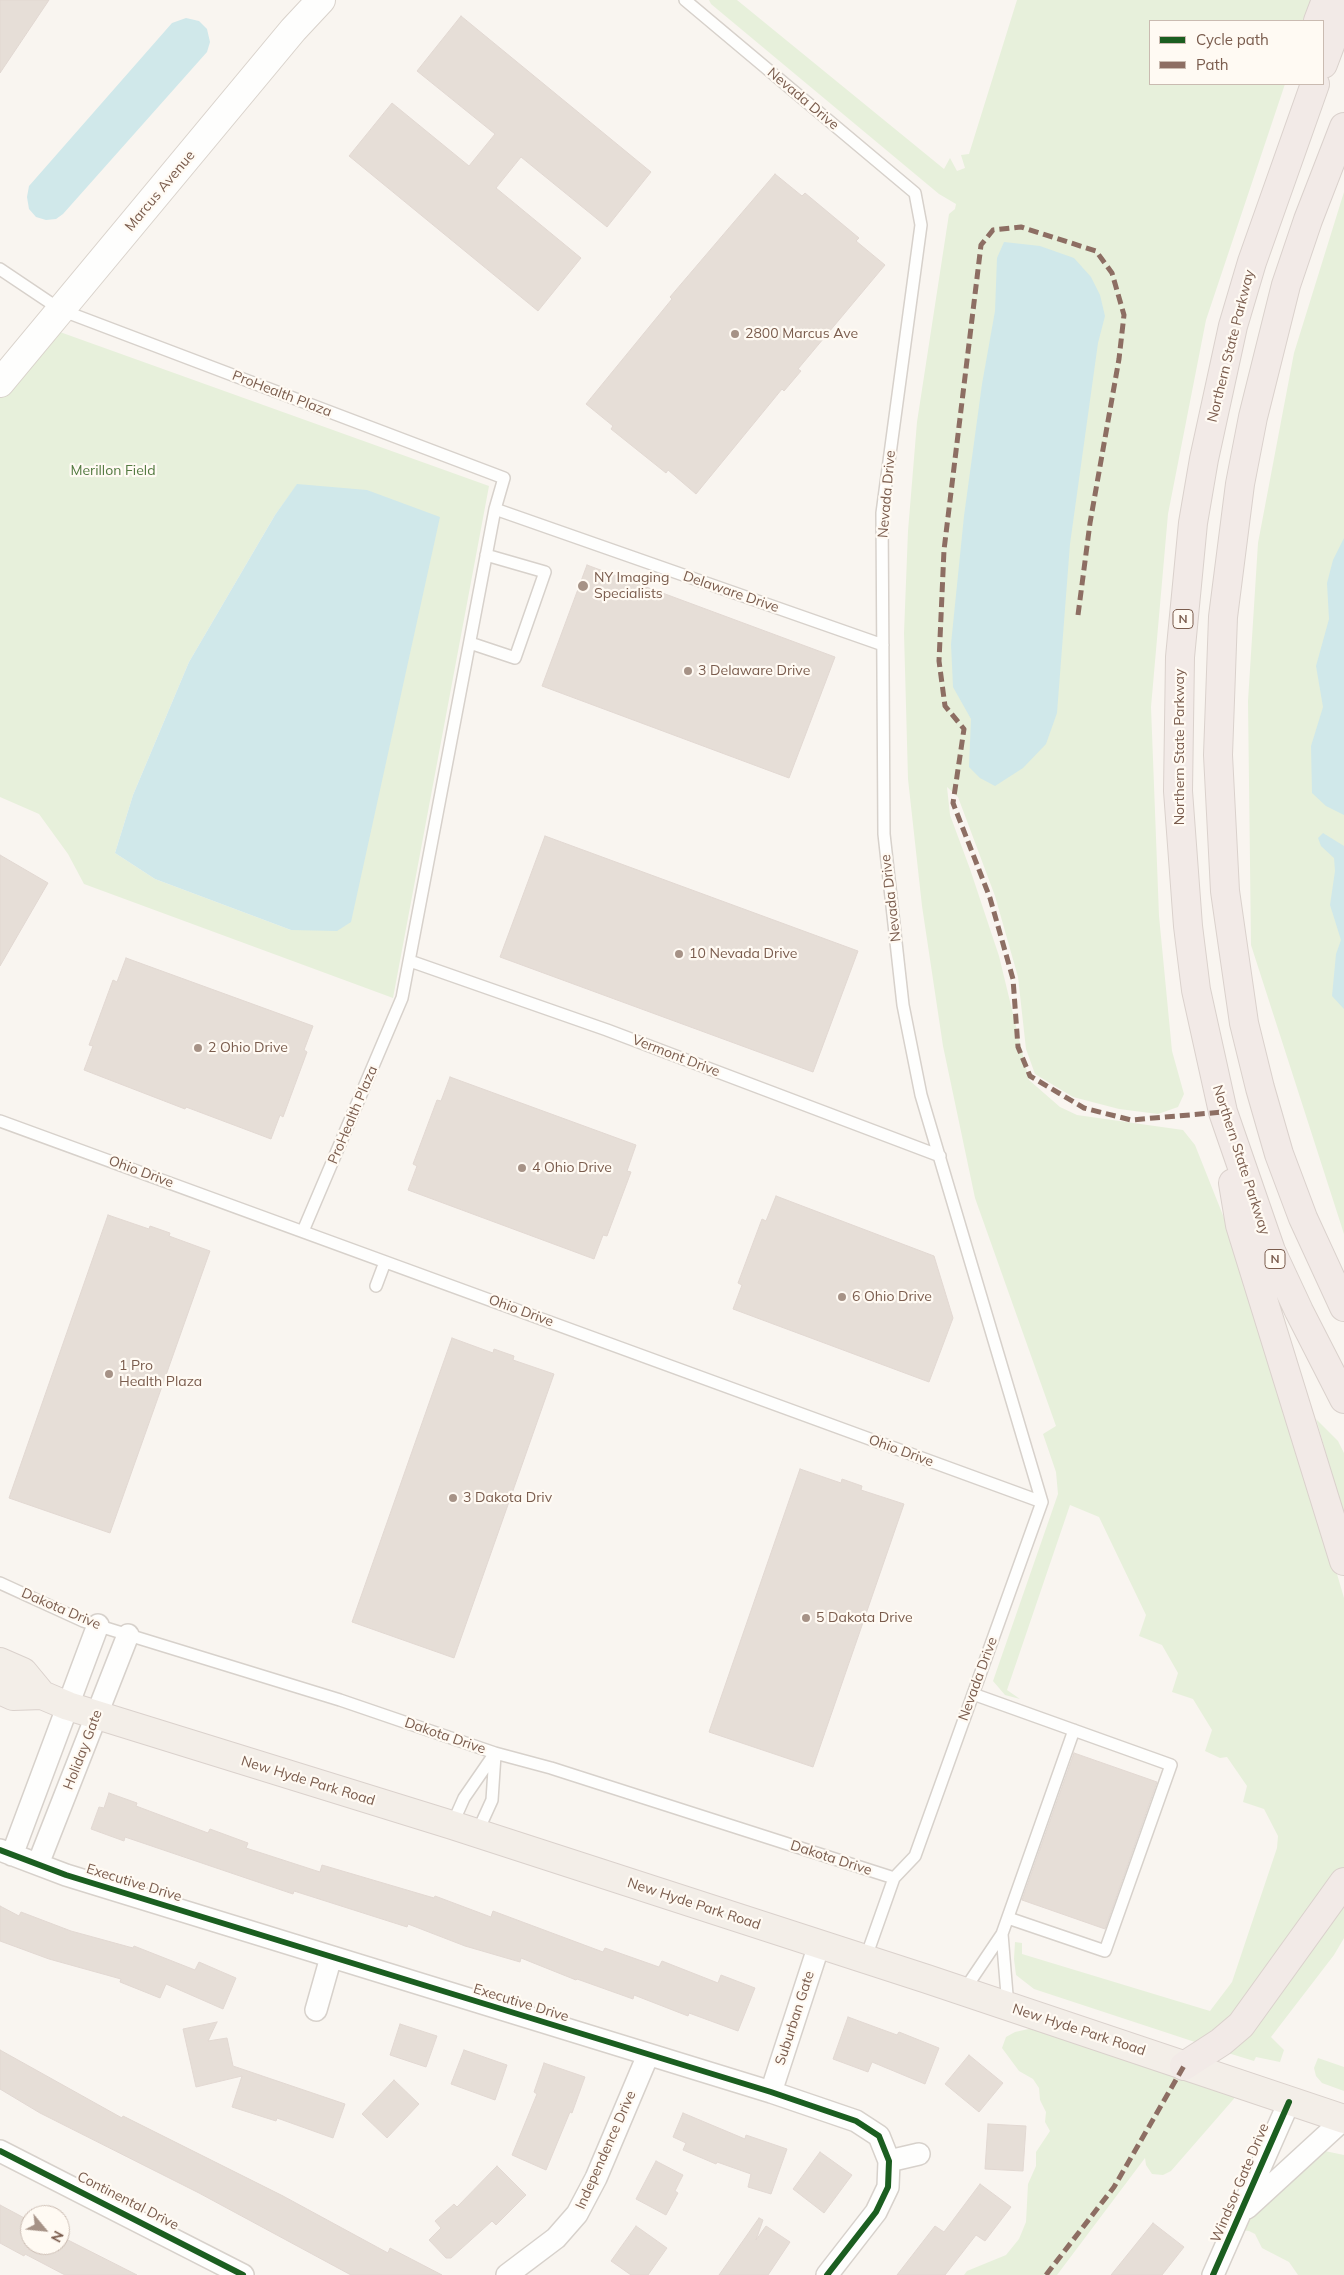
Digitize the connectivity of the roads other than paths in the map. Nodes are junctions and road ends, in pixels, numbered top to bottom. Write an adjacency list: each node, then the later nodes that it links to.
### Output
1 (321, 0): 12 (main road, Marcus Avenue)
2 (685, 0): 17 (lane, Nevada Drive)
3 (1326, 0): 5 (highway)
4 (1344, 8): 6 (highway)
5 (1318, 20)
6 (1324, 61)
7 (1305, 85): 10 (highway)
8 (1315, 85): 10 (highway, Northern State Parkway / N)
9 (1344, 127): 25 (highway)
10 (1295, 137): 19 (highway, Northern State Parkway / N)
11 (0, 268): 12 (lane, ProHealth Plaza)
12 (61, 310): 13 (main road, Marcus Avenue); 14 (lane, ProHealth Plaza)
13 (0, 383)
14 (495, 509): 15 (lane, ProHealth Plaza); 17 (lane, Delaware Drive)
15 (486, 555): 16 (lane, ProHealth Plaza); 16 (lane)
16 (470, 643): 18 (lane, ProHealth Plaza)
17 (883, 645): 21 (lane, Nevada Drive)
18 (410, 960): 21 (lane, Vermont Drive); 22 (lane, ProHealth Plaza)
19 (1223, 1112): 26 (highway, Northern State Parkway / N); 28 (highway)
20 (0, 1121): 22 (lane, Ohio Drive)
21 (940, 1156): 27 (lane, Nevada Drive)
22 (303, 1232): 23 (lane, Ohio Drive)
23 (385, 1262): 24 (lane); 27 (lane, Ohio Drive)
24 (376, 1286)
25 (1344, 1307)
26 (1344, 1399)
27 (1042, 1502): 34 (lane, Nevada Drive)
28 (1344, 1561)
29 (0, 1583): 30 (lane, Dakota Drive)
30 (98, 1625): 31 (lane, Dakota Drive); 36 (street)
31 (128, 1635): 37 (street, Holiday Gate); 39 (lane, Dakota Drive)
32 (0, 1662): 35 (main road, New Hyde Park Road)
33 (0, 1690): 35 (main road, New Hyde Park Road)
34 (973, 1694): 38 (lane); 44 (lane, Nevada Drive)
35 (42, 1695): 36 (main road, New Hyde Park Road)
36 (68, 1706): 37 (main road, New Hyde Park Road); 42 (street)
37 (96, 1715): 40 (main road, New Hyde Park Road); 43 (street, Holiday Gate)
38 (1074, 1730): 46 (lane); 46 (lane)
39 (495, 1753): 40 (lane); 41 (lane); 44 (lane, Dakota Drive)
40 (452, 1825): 41 (main road, New Hyde Park Road)
41 (477, 1834): 48 (main road, New Hyde Park Road)
42 (6, 1852): 43 (street, Executive Drive)
43 (38, 1864): 49 (street, Executive Drive)
44 (894, 1878): 50 (lane)
45 (1344, 1882): 55 (highway)
46 (1008, 1918): 47 (lane)
47 (1002, 1934): 51 (lane); 52 (lane)
48 (819, 1945): 50 (main road, New Hyde Park Road); 56 (street, Suburban Gate)
49 (331, 1957): 53 (street); 54 (street, Executive Drive)
50 (866, 1960): 51 (main road, New Hyde Park Road)
51 (963, 1992): 52 (main road, New Hyde Park Road)
52 (1008, 2007): 55 (main road, New Hyde Park Road)
53 (316, 2010)
54 (648, 2055): 56 (street, Executive Drive); 64 (street, Independence Drive)
55 (1184, 2066): 57 (main road, New Hyde Park Road)
56 (771, 2092): 61 (street, Executive Drive)
57 (1289, 2102): 58 (main road, New Hyde Park Road); 62 (street, Windsor Gate Drive)
58 (1344, 2119): 62 (street, Windsor Gate Drive)
59 (0, 2151): 63 (street, Continental Drive)
60 (919, 2154): 61 (street)
61 (889, 2161): 65 (street, Executive Drive)
62 (1241, 2213): 66 (street, Windsor Gate Drive)
63 (243, 2275)
64 (507, 2275)
65 (827, 2275)
66 (1213, 2275)

